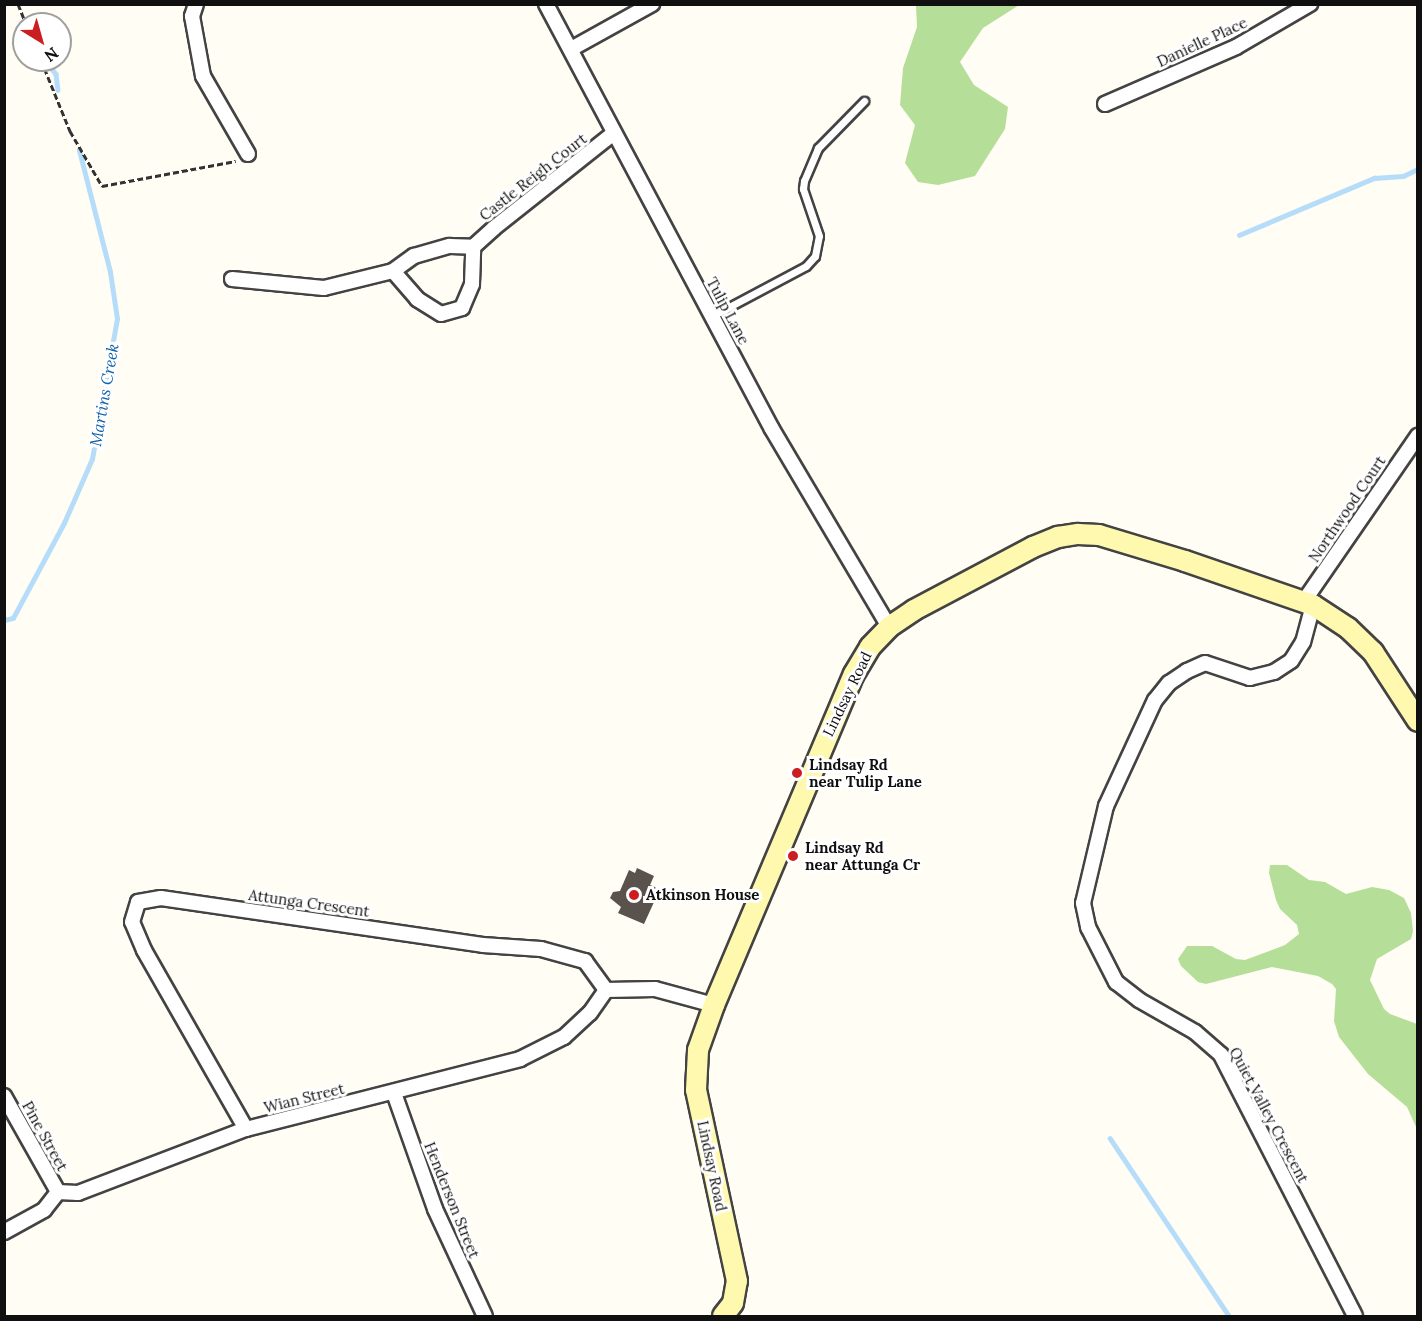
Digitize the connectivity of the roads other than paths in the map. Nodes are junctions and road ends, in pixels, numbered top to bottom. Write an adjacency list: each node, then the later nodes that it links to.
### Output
1 (196, 4): 9 (street)
2 (546, 4): 5 (street, Tulip Lane)
3 (652, 4): 5 (street)
4 (1310, 4): 7 (street, Danielle Place)
5 (571, 49): 8 (street, Tulip Lane)
6 (864, 101): 13 (lane)
7 (1105, 104)
8 (614, 133): 10 (street, Castle Reigh Court); 13 (street, Tulip Lane)
9 (248, 154)
10 (473, 247): 11 (street); 11 (street)
11 (393, 271): 12 (street)
12 (232, 279)
13 (712, 317): 16 (street, Tulip Lane)
14 (1418, 436): 15 (street, Northwood Court)
15 (1308, 603): 16 (street, Lindsay Road); 17 (street, Lindsay Road); 27 (street, Quiet Valley Crescent)
16 (889, 627): 19 (street, Lindsay Road)
17 (1418, 721)
18 (606, 990): 19 (street); 20 (street, Wian Street); 22 (street, Attunga Crescent)
19 (714, 1005): 25 (street, Lindsay Road)
20 (393, 1093): 22 (street, Wian Street); 26 (street, Henderson Street)
21 (4, 1096): 23 (street, Pine Street)
22 (246, 1129): 23 (street, Wian Street)
23 (58, 1192): 24 (street)
24 (4, 1232)
25 (729, 1315)
26 (485, 1317)
27 (1355, 1317)

